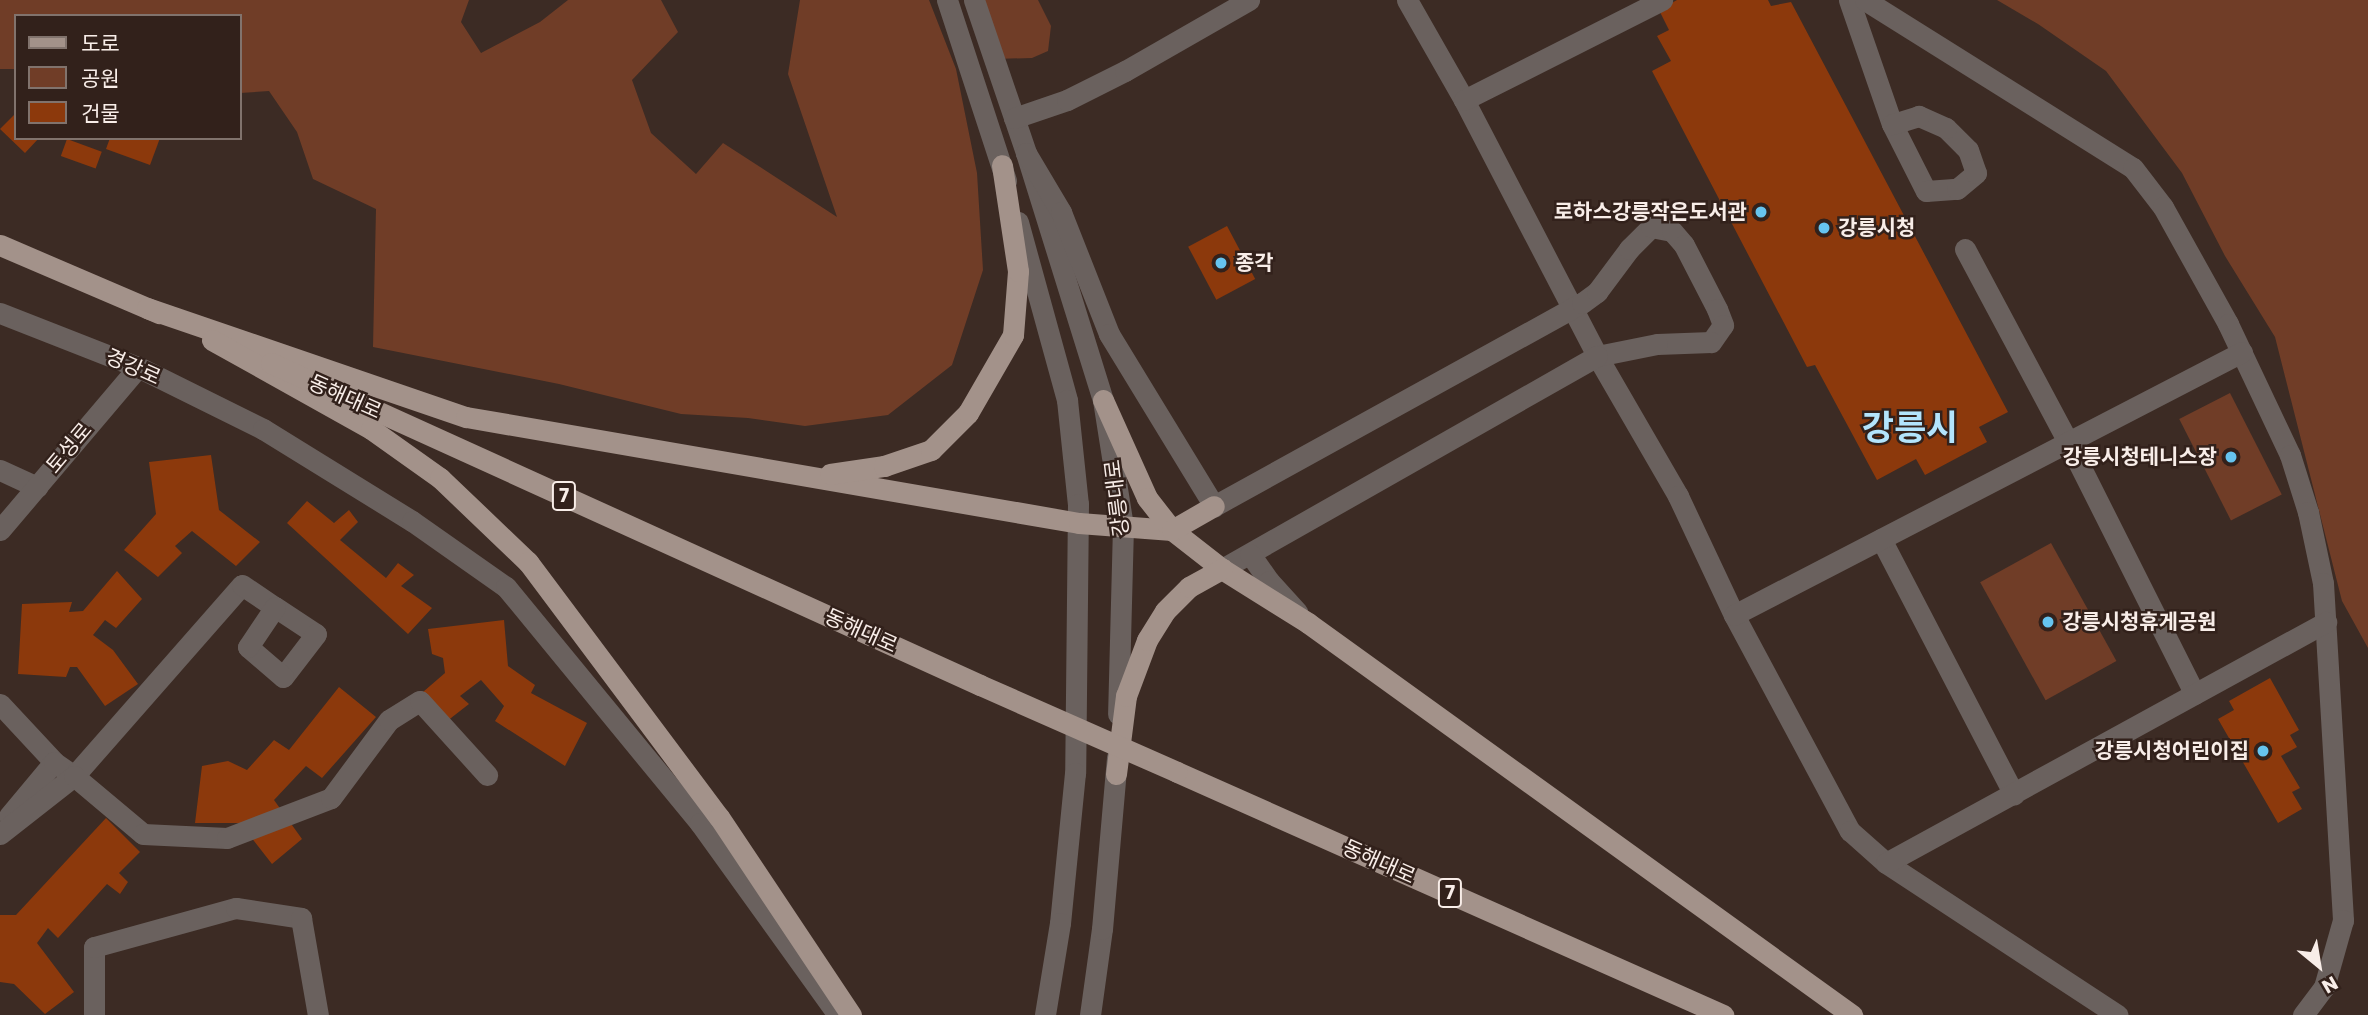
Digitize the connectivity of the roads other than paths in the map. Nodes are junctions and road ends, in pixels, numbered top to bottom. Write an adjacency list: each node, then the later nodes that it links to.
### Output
1 (947, 0): 12 (street, 강릉대로)
2 (974, 0): 9 (street, 강릉대로)
3 (1250, 0): 9 (street)
4 (1407, 0): 8 (street)
5 (1849, 0): 10 (street)
6 (1865, 0): 19 (street)
7 (1659, 1): 8 (street)
8 (1464, 100): 15 (street)
9 (1014, 118): 11 (street, 강릉대로)
10 (1892, 124)
11 (1026, 153): 22 (street, 강릉대로); 27 (street)
12 (1002, 165): 25 (main road); 28 (street, 강릉대로)
13 (0, 245): 16 (main road, 동해대로 / 7)
14 (1965, 249): 23 (street)
15 (1573, 306): 20 (street); 20 (street); 27 (street)
16 (147, 308): 18 (main road, 동해대로 / 7); 25 (main road)
17 (0, 313): 21 (street, 경강로)
18 (180, 322): 52 (main road); 55 (main road, 동해대로 / 7, bridge)
19 (2242, 352): 23 (street); 37 (street)
20 (1597, 356): 33 (street); 36 (street)
21 (138, 367): 26 (street, 토성로); 51 (street, 경강로)
22 (1103, 400): 29 (street, 강릉대로); 31 (main road)
23 (2068, 442): 32 (street); 39 (street)
24 (0, 470): 26 (street)
25 (810, 478): 28 (main road)
26 (37, 487): 30 (street, 토성로)
27 (1214, 506): 31 (main road)
28 (1079, 523): 29 (main road); 53 (street, 강릉대로)
29 (1123, 526): 31 (main road); 42 (street, 강릉대로)
30 (0, 530)
31 (1172, 530): 34 (main road)
32 (1881, 539): 36 (street); 45 (street)
33 (1250, 554): 34 (street); 38 (street)
34 (1222, 569): 38 (main road); 42 (main road)
35 (275, 607): 44 (street)
36 (1734, 615): 48 (street)
37 (2326, 622): 39 (street); 58 (street)
38 (1308, 623): 56 (main road)
39 (2195, 694): 45 (street)
40 (0, 704): 41 (street)
41 (54, 762): 44 (street); 46 (street)
42 (1116, 774): 54 (street, 강릉대로)
43 (487, 775): 44 (street)
44 (74, 776): 47 (street)
45 (2014, 793): 48 (street)
46 (0, 827)
47 (0, 834)
48 (1885, 863): 57 (street)
49 (94, 1015): 50 (street)
50 (318, 1015)
51 (838, 1015)
52 (851, 1015)
53 (1045, 1015)
54 (1090, 1015)
55 (1723, 1015)
56 (1852, 1015)
57 (2118, 1015)
58 (2303, 1015)

